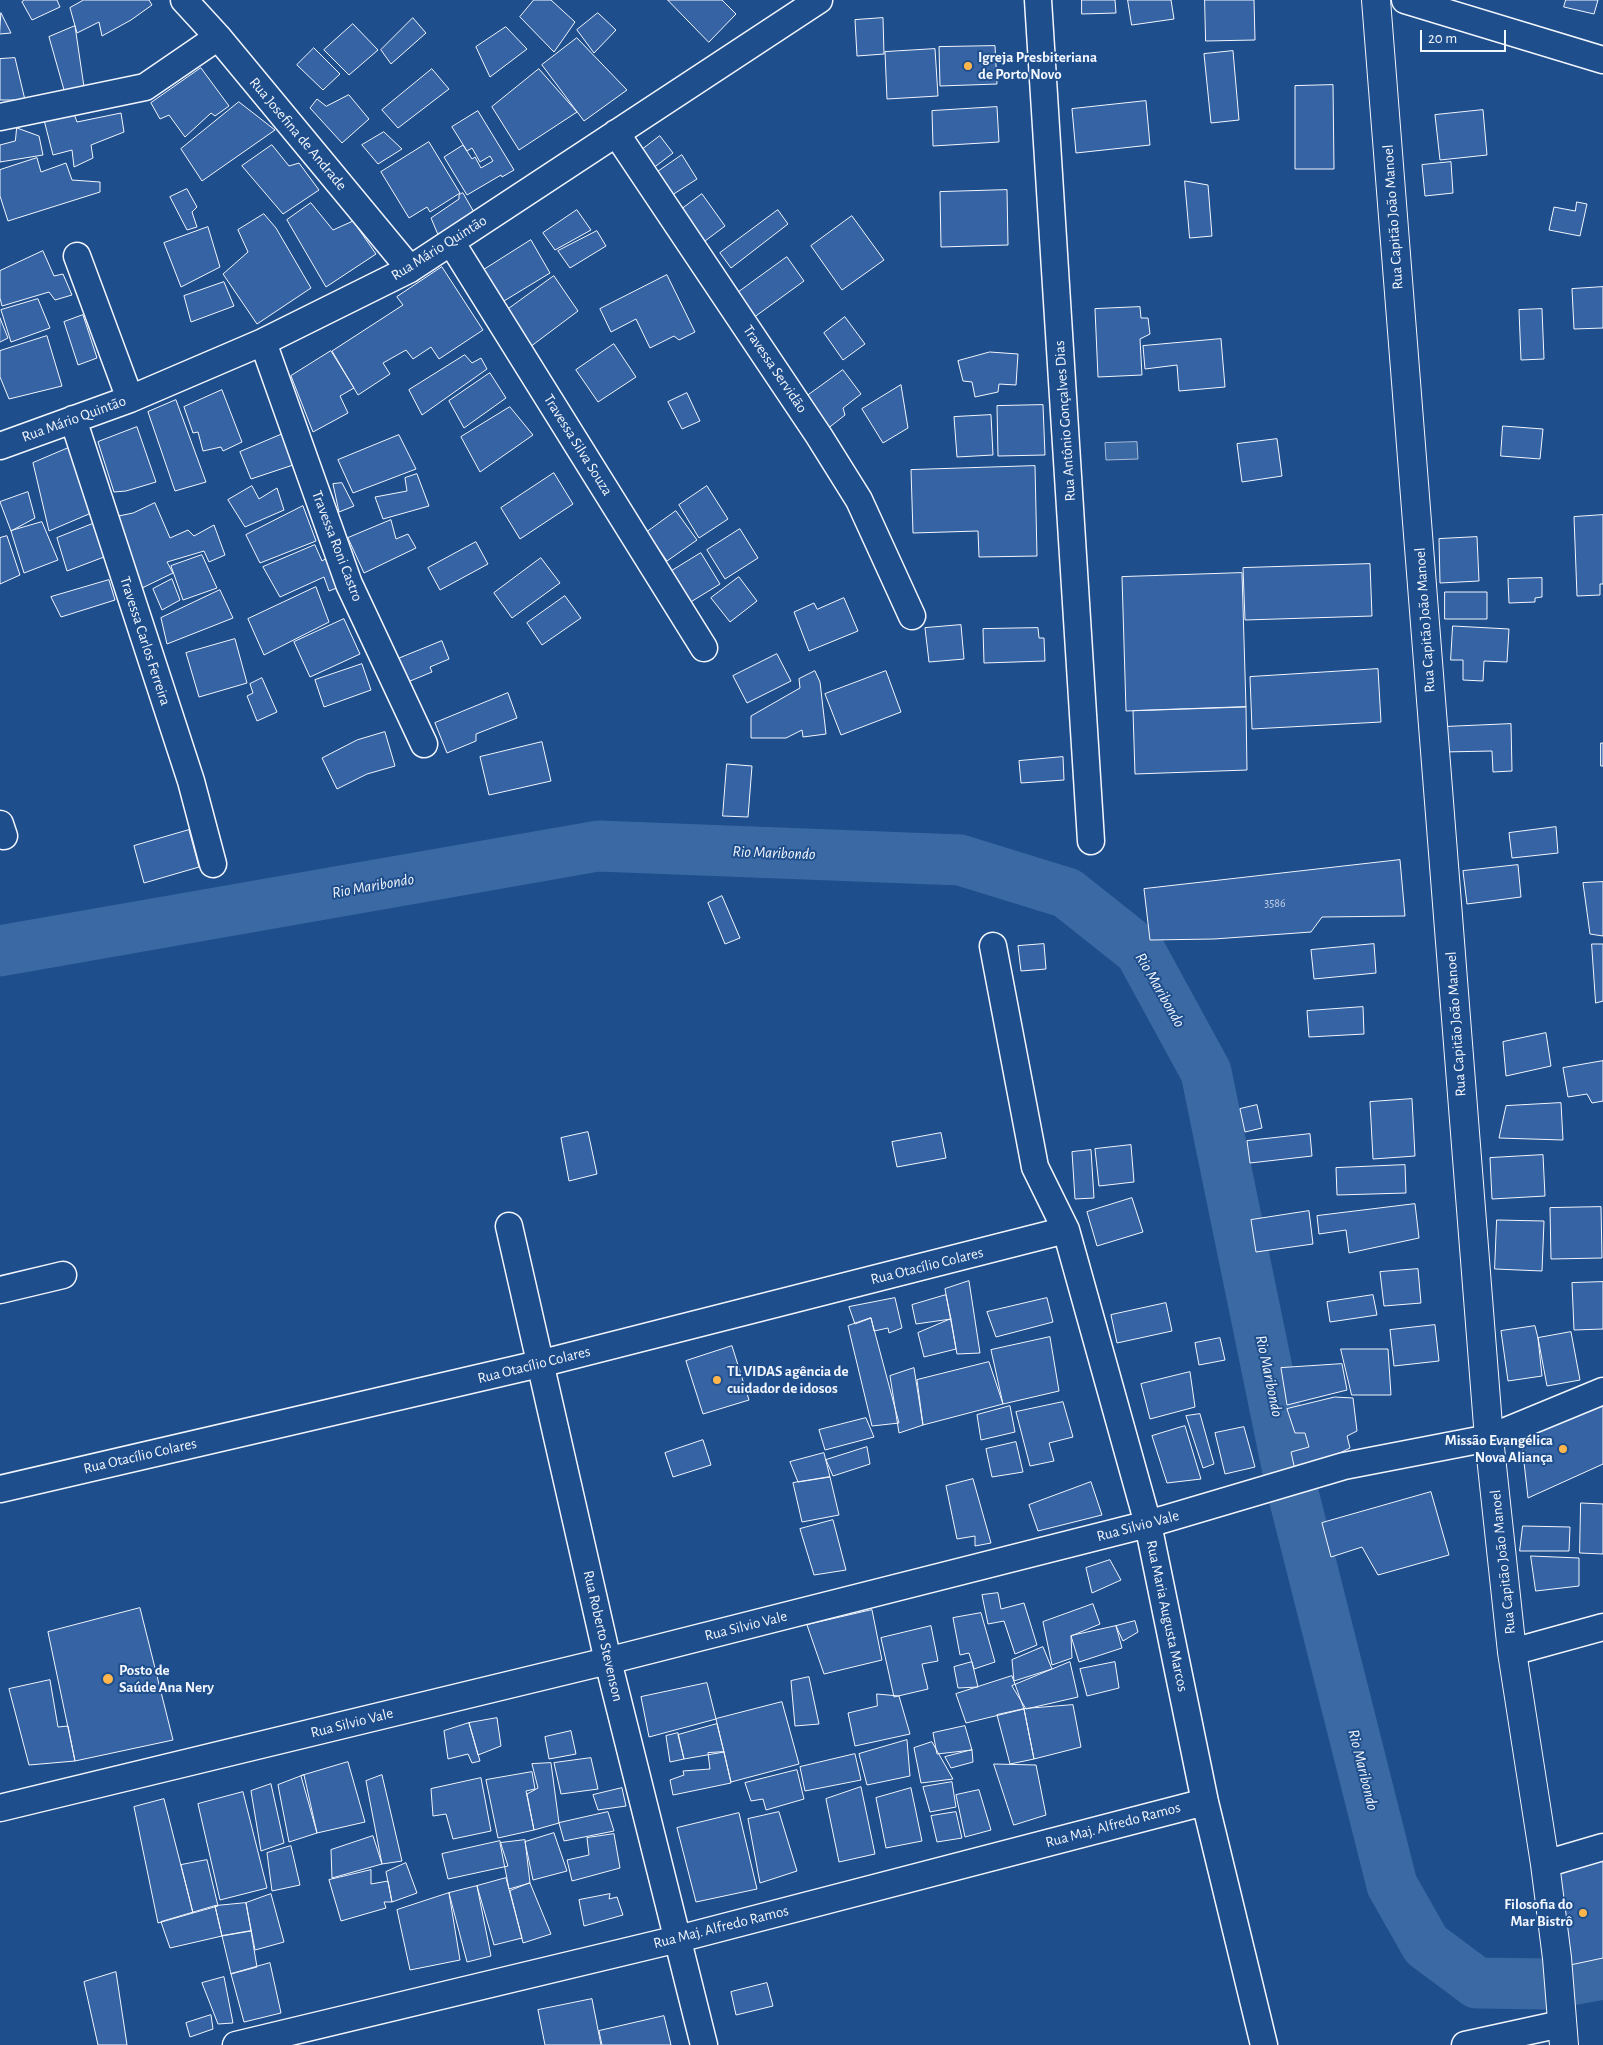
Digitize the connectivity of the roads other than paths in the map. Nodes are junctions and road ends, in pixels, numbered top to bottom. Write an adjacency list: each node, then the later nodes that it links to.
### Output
1 (184, 0): 6 (street, Rua Josefina de Andrade)
2 (818, 0): 9 (street, Rua Mário Quintão)
3 (1038, 0): 20 (street, Rua Antônio Gonçalves Dias)
4 (1376, 0): 29 (main road, Rua Capitão João Manoel)
5 (1405, 0): 7 (street)
6 (218, 37): 8 (street); 12 (street, Rua Josefina de Andrade)
7 (1603, 60)
8 (0, 116)
9 (616, 133): 10 (street, Rua Mário Quintão); 17 (street, Travessa Servidão)
10 (451, 242): 12 (street, Rua Mário Quintão); 18 (street, Travessa Silva Souza)
11 (77, 256): 14 (street)
12 (410, 269): 13 (street, Rua Mário Quintão)
13 (263, 342): 14 (street, Rua Mário Quintão); 19 (street, Travessa Roni Castro)
14 (130, 400): 15 (street, Rua Mário Quintão)
15 (73, 419): 16 (street, Rua Mário Quintão); 21 (street, Travessa Carlos Ferreira)
16 (0, 446)
17 (912, 616)
18 (704, 648)
19 (424, 744)
20 (1091, 842)
21 (213, 864)
22 (993, 946): 24 (street, Rua Maria Augusta Marcos)
23 (508, 1226): 27 (street, Rua Roberto Stevenson)
24 (1066, 1230): 27 (street, Rua Otacílio Colares); 31 (street, Rua Maria Augusta Marcos)
25 (64, 1275): 26 (street)
26 (0, 1290)
27 (539, 1364): 30 (street, Rua Otacílio Colares); 34 (street, Rua Roberto Stevenson)
28 (1603, 1391): 29 (street, Rua Silvio Vale)
29 (1489, 1438): 31 (street, Rua Silvio Vale); 33 (main road, Rua Capitão João Manoel)
30 (0, 1488)
31 (1148, 1524): 34 (street, Rua Silvio Vale); 35 (street, Rua Maria Augusta Marcos)
32 (1603, 1626): 33 (street)
33 (1512, 1652): 38 (main road, Rua Capitão João Manoel)
34 (608, 1661): 36 (street, Rua Silvio Vale); 39 (street, Rua Roberto Stevenson)
35 (1205, 1802): 39 (street, Rua Maj. Alfredo Ramos); 43 (street, Rua Maria Augusta Marcos)
36 (0, 1808)
37 (1603, 1847): 38 (street)
38 (1545, 1864): 40 (main road, Rua Capitão João Manoel)
39 (678, 1939): 41 (street, Rua Maj. Alfredo Ramos); 42 (street, Rua Roberto Stevenson)
40 (1563, 2034): 44 (street)
41 (236, 2045)
42 (704, 2045)
43 (1264, 2045)
44 (1465, 2045)

